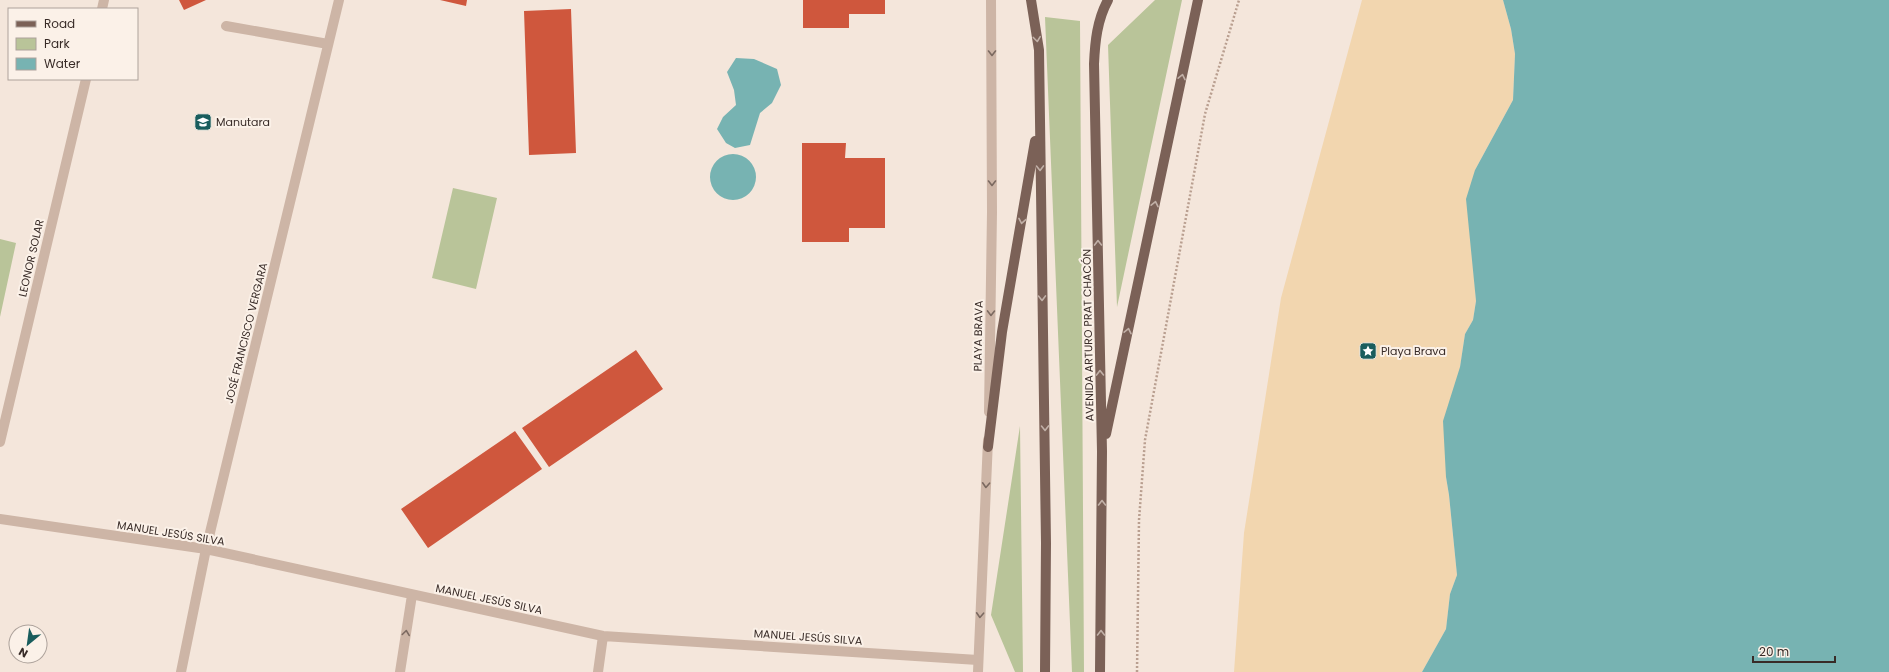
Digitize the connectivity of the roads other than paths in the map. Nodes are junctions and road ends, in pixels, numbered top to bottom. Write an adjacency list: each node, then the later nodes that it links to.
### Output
1 (339, 0): 7 (street, JOSÉ FRANCISCO VERGARA)
2 (991, 0): 11 (street, PLAYA BRAVA, one-way to 11)
3 (1031, 0): 9 (main road, one-way to 9)
4 (1108, 0): 12 (main road, AVENIDA ARTURO PRAT CHACÓN, one-way to 4)
5 (1198, 0): 12 (main road, one-way to 5)
6 (226, 26): 7 (street)
7 (328, 44): 14 (street, JOSÉ FRANCISCO VERGARA)
8 (86, 80): 10 (street, LEONOR SOLAR)
9 (1040, 113): 11 (main road, one-way to 11); 22 (main road, one-way to 22)
10 (0, 442)
11 (988, 446): 17 (street, PLAYA BRAVA, one-way to 17)
12 (1102, 451): 23 (main road, AVENIDA ARTURO PRAT CHACÓN, one-way to 12)
13 (0, 519): 14 (street, MANUEL JESÚS SILVA)
14 (206, 549): 15 (street, MANUEL JESÚS SILVA); 18 (street, JOSÉ FRANCISCO VERGARA)
15 (412, 595): 16 (street, MANUEL JESÚS SILVA); 19 (street, one-way to 15)
16 (603, 636): 17 (street, MANUEL JESÚS SILVA); 20 (street)
17 (978, 660): 21 (street, PLAYA BRAVA)
18 (181, 672)
19 (400, 672)
20 (598, 672)
21 (978, 672)
22 (1045, 672)
23 (1100, 672)

